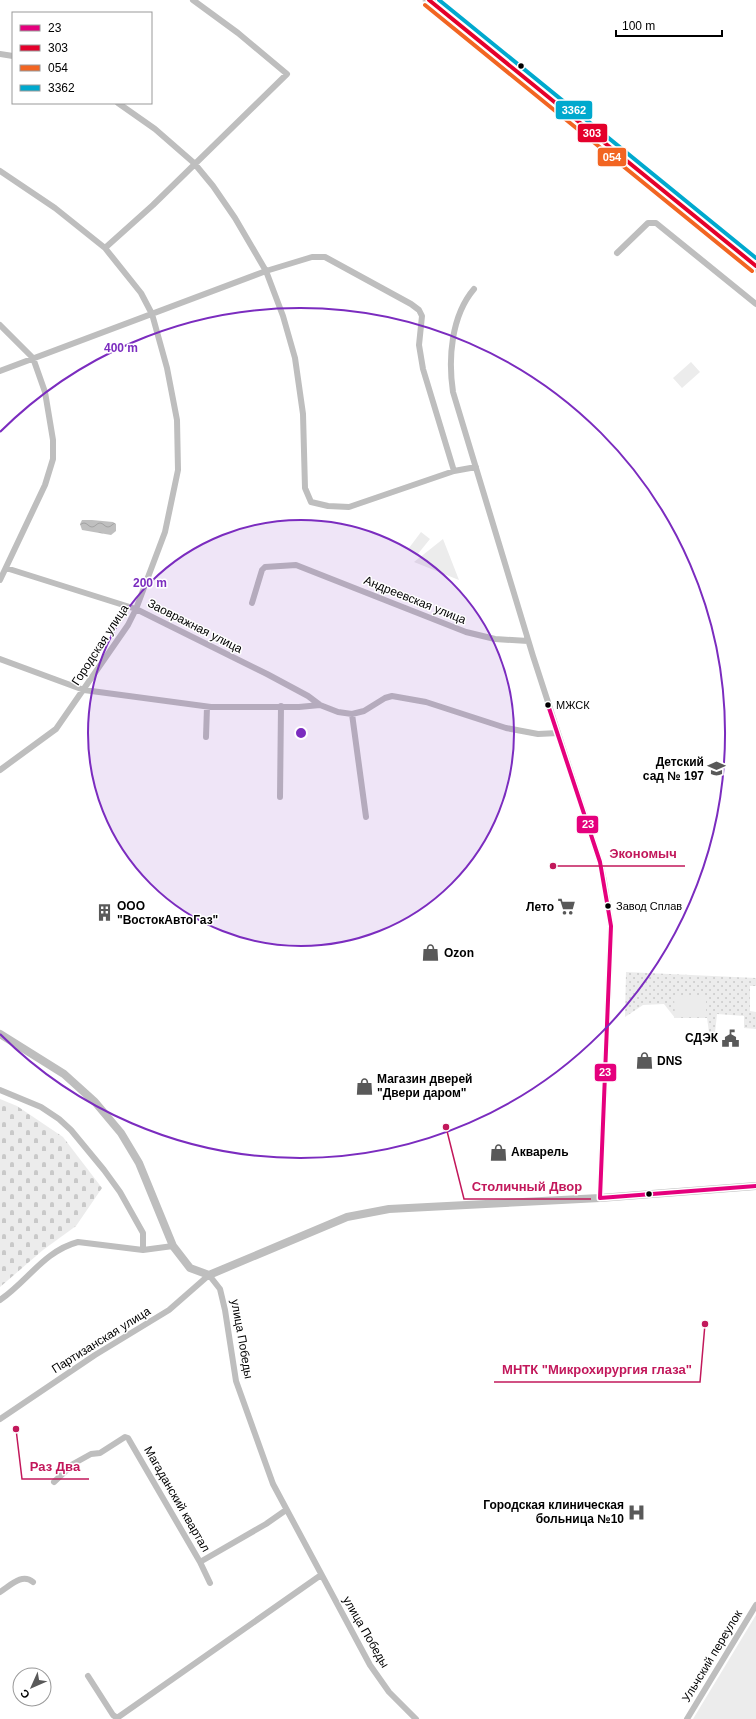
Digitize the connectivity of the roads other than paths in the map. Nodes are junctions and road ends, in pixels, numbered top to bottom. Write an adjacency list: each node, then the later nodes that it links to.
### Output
1 (193, 0): 6 (street)
2 (429, 0): 10 (highway)
3 (0, 54): 4 (street)
4 (12, 56)
5 (119, 104): 6 (street)
6 (194, 163): 8 (street); 11 (street)
7 (0, 171): 8 (street, Городская улица)
8 (105, 248): 14 (street, Городская улица)
9 (617, 253): 13 (street)
10 (756, 266)
11 (266, 271): 14 (street); 19 (street); 19 (street)
12 (474, 289): 18 (street)
13 (756, 304)
14 (152, 314): 16 (street); 23 (street, Городская улица)
15 (0, 325): 16 (street)
16 (33, 358): 17 (street); 20 (street)
17 (0, 371)
18 (476, 468): 19 (street); 24 (street)
19 (454, 471)
20 (6, 568): 21 (street); 23 (street, Заовражная улица)
21 (0, 580)
22 (252, 603): 24 (street, Андреевская улица)
23 (136, 609): 26 (street, Городская улица); 27 (street, Заовражная улица)
24 (528, 641): 31 (street)
25 (0, 659): 26 (street)
26 (84, 690): 28 (street); 33 (street, Городская улица)
27 (320, 705): 29 (street); 30 (street)
28 (204, 706): 29 (street); 32 (street)
29 (281, 706): 34 (street)
30 (352, 714): 31 (street); 35 (street)
31 (558, 733): 39 (street)
32 (206, 737)
33 (0, 770)
34 (280, 797)
35 (366, 817)
36 (0, 1034): 40 (street)
37 (0, 1090): 41 (street)
38 (756, 1186): 39 (street)
39 (600, 1198): 42 (street)
40 (173, 1246): 41 (street); 42 (street)
41 (143, 1250): 43 (street)
42 (209, 1275): 44 (street, Партизанская улица); 46 (street, улица Победы)
43 (0, 1300)
44 (0, 1419)
45 (54, 1482): 47 (street, Магаданский квартал)
46 (286, 1510): 47 (street, Магаданский квартал); 48 (street, улица Победы)
47 (200, 1562): 50 (street)
48 (321, 1575): 53 (street); 54 (street, улица Победы)
49 (33, 1582): 51 (street)
50 (210, 1583)
51 (0, 1592)
52 (756, 1605): 55 (street, Ульчский переулок)
53 (88, 1676)
54 (416, 1719)
55 (687, 1719)

